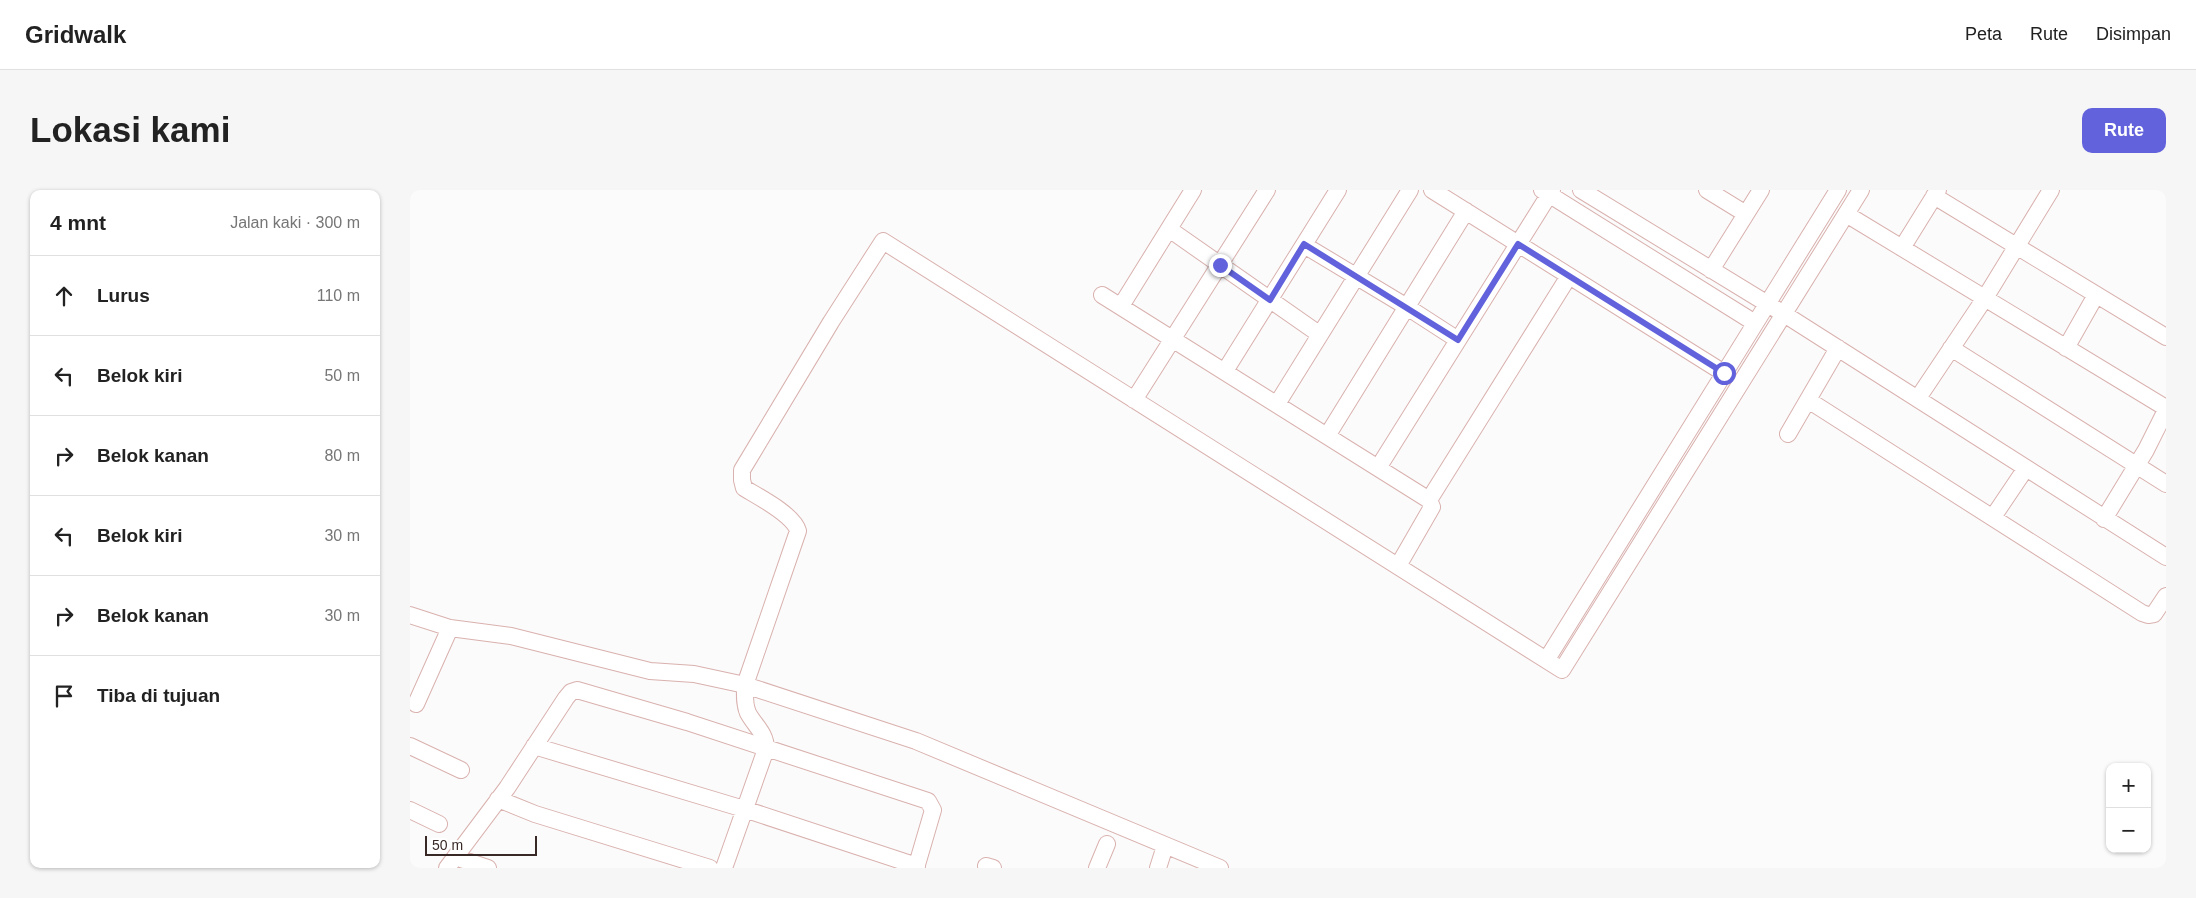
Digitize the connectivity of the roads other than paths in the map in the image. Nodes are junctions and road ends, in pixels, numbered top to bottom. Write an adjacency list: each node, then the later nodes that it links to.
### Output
1 (1193, 190): 17 (street)
2 (1267, 190): 22 (street)
3 (1338, 190): 18 (street)
4 (1410, 190): 24 (street)
5 (1432, 190): 14 (street)
6 (1581, 190): 23 (street)
7 (1707, 190): 15 (street)
8 (1761, 190): 15 (street)
9 (1838, 190): 30 (street)
10 (1861, 190): 16 (street)
11 (2050, 190): 20 (street)
12 (1548, 192): 19 (street); 34 (street)
13 (1936, 193): 20 (street); 21 (street)
14 (1466, 211): 19 (street); 32 (street)
15 (1746, 214): 23 (street)
16 (1846, 214): 21 (street); 33 (street)
17 (1169, 229): 22 (street); 31 (street)
18 (1304, 244): 24 (street); 29 (street)
19 (1518, 244): 25 (street); 38 (street)
20 (2016, 246): 27 (street); 28 (street)
21 (1902, 248): 28 (street)
22 (1220, 265): 29 (street); 37 (street)
23 (1711, 270): 30 (street)
24 (1356, 276): 32 (street); 35 (street)
25 (1569, 276): 43 (street); 55 (street)
26 (1102, 295): 31 (street)
27 (2096, 295): 36 (street); 41 (street)
28 (1985, 298): 40 (street); 41 (street)
29 (1270, 300): 35 (street); 42 (street)
30 (1767, 304): 33 (street); 34 (street)
31 (1121, 306): 37 (street)
32 (1407, 307): 38 (street); 50 (street)
33 (1784, 314): 39 (street); 63 (street)
34 (1755, 323): 43 (street)
35 (1319, 334): 47 (street)
36 (2166, 337)
37 (1173, 339): 42 (street); 45 (street)
38 (1458, 340): 52 (street)
39 (1838, 348): 44 (street); 46 (street)
40 (1951, 348): 44 (street); 51 (street)
41 (2066, 348): 48 (street)
42 (1225, 371): 47 (street)
43 (1724, 373): 63 (street)
44 (1918, 398): 53 (street)
45 (1134, 400): 59 (street); 64 (street)
46 (1808, 400): 49 (street); 56 (street)
47 (1277, 404): 50 (street)
48 (2166, 409): 51 (street)
49 (1788, 434)
50 (1327, 436): 52 (street)
51 (2136, 465): 54 (street); 57 (street)
52 (1378, 468): 55 (street)
53 (2026, 468): 56 (street); 57 (street)
54 (2166, 484)
55 (1429, 500): 59 (street)
56 (1992, 517): 60 (street)
57 (2104, 519): 58 (street)
58 (2166, 557)
59 (1398, 566): 63 (street)
60 (2166, 596)
61 (410, 615): 62 (street)
62 (450, 628): 64 (street); 65 (street)
63 (1547, 659)
64 (745, 685): 68 (street); 75 (street)
65 (416, 704)
66 (410, 746): 69 (street)
67 (534, 746): 68 (street); 70 (street); 71 (street)
68 (766, 749): 71 (street); 77 (street)
69 (460, 770)
70 (498, 799): 76 (street); 79 (street)
71 (744, 809): 77 (street); 80 (street)
72 (410, 810): 73 (street)
73 (439, 824)
74 (1107, 844): 81 (street)
75 (1165, 846): 82 (street); 83 (street)
76 (451, 862): 78 (street)
77 (916, 867)
78 (488, 868)
79 (710, 868)
80 (724, 868)
81 (1097, 868)
82 (1158, 868)
83 (1220, 868)

